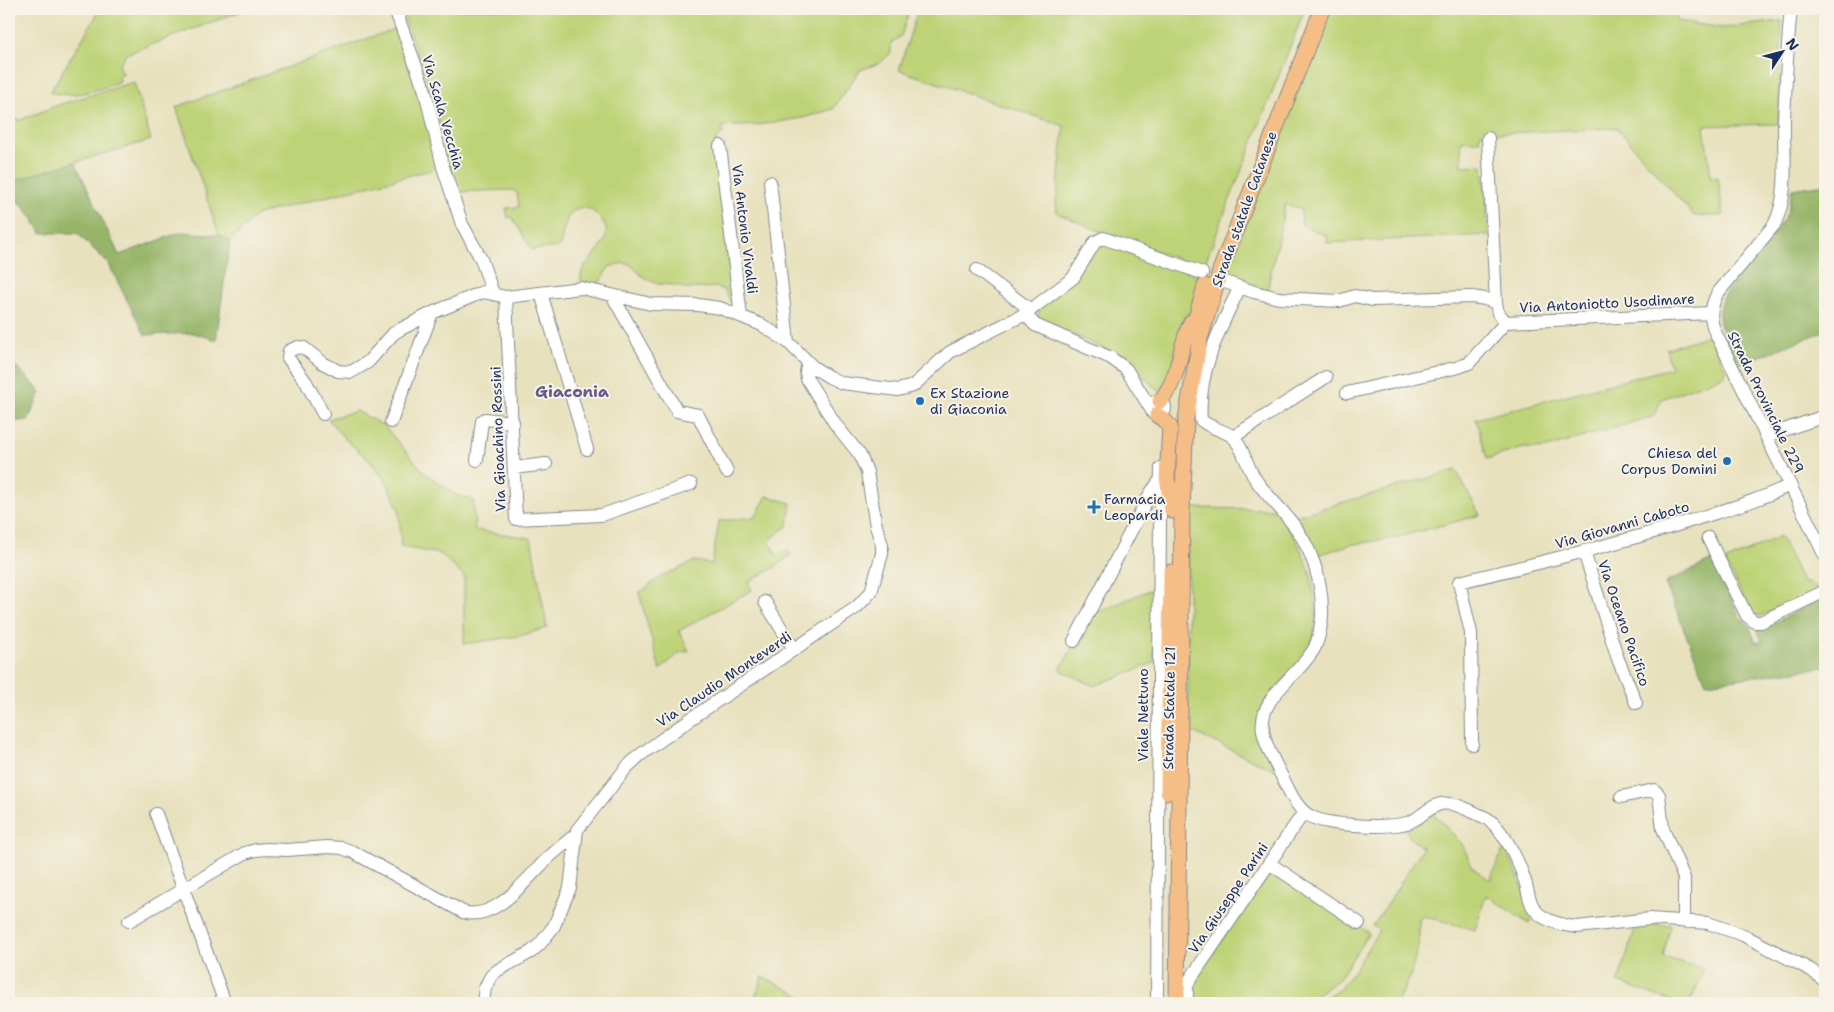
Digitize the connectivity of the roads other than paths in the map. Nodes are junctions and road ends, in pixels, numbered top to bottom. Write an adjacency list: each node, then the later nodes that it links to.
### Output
1 (396, 9): 12 (street, Via Scala Vecchia)
2 (1311, 9): 17 (main road, Strada statale Catanese)
3 (1322, 9): 27 (main road, Strada statale Catanese)
4 (1791, 9): 20 (street)
5 (1488, 138): 16 (street)
6 (720, 146): 21 (street, Via Antonio Vivaldi)
7 (770, 182): 23 (street)
8 (977, 270): 18 (street)
9 (1202, 273): 18 (street)
10 (1222, 281): 11 (street)
11 (1240, 287): 16 (street); 33 (street)
12 (493, 293): 15 (street); 19 (street)
13 (541, 293): 14 (street); 15 (street); 34 (street)
14 (612, 296): 21 (street); 38 (street)
15 (506, 297): 31 (street, Via Gioachino Rossini)
16 (1496, 303): 22 (street)
17 (1197, 310): 27 (main road); 27 (main road, Strada statale Catanese)
18 (1028, 312): 24 (street); 27 (street)
19 (432, 314): 28 (street); 30 (street)
20 (1710, 314): 22 (street, Via Antoniotto Usodimare); 32 (street, Strada Provinciale 229)
21 (741, 316): 23 (street)
22 (1506, 322): 26 (street, Via Antoniotto Usodimare)
23 (788, 342): 24 (street)
24 (808, 364): 48 (street, Via Claudio Monteverdi)
25 (1326, 377): 33 (street)
26 (1346, 393)
27 (1164, 413): 39 (street, Viale Nettuno); 64 (main road, Strada Statale 121); 65 (main road, Strada Statale 121)
28 (323, 414)
29 (1825, 416): 32 (street)
30 (391, 422)
31 (513, 422): 35 (street); 37 (street, Via Gioachino Rossini)
32 (1766, 436): 41 (street, Strada Provinciale 229)
33 (1233, 437): 52 (street)
34 (587, 449)
35 (477, 460)
36 (546, 464): 37 (street)
37 (514, 468): 40 (street, Via Gioachino Rossini)
38 (727, 472)
39 (1161, 479): 47 (street); 63 (street, Viale Nettuno)
40 (691, 484)
41 (1790, 485): 43 (street, Via Giovanni Caboto); 44 (street, Strada Provinciale 229)
42 (1708, 538): 45 (street)
43 (1584, 552): 49 (street, Via Oceano Pacifico); 50 (street, Via Giovanni Caboto)
44 (1825, 556)
45 (1825, 591)
46 (766, 602): 48 (street)
47 (1074, 641)
48 (794, 649): 54 (street, Via Claudio Monteverdi)
49 (1636, 703)
50 (1472, 744)
51 (1621, 797): 58 (street)
52 (1304, 812): 55 (street, Via Giuseppe Parini); 58 (street)
53 (156, 814): 56 (street)
54 (576, 834): 56 (street); 62 (street, Via Claudio Monteverdi)
55 (1269, 862): 59 (street); 66 (street, Via Giuseppe Parini)
56 (184, 888): 57 (street); 61 (street)
57 (129, 921)
58 (1684, 922): 60 (street)
59 (1359, 923)
60 (1825, 981)
61 (224, 1003)
62 (483, 1003)
63 (1157, 1003)
64 (1167, 1003)
65 (1177, 1003)
66 (1187, 1003)

